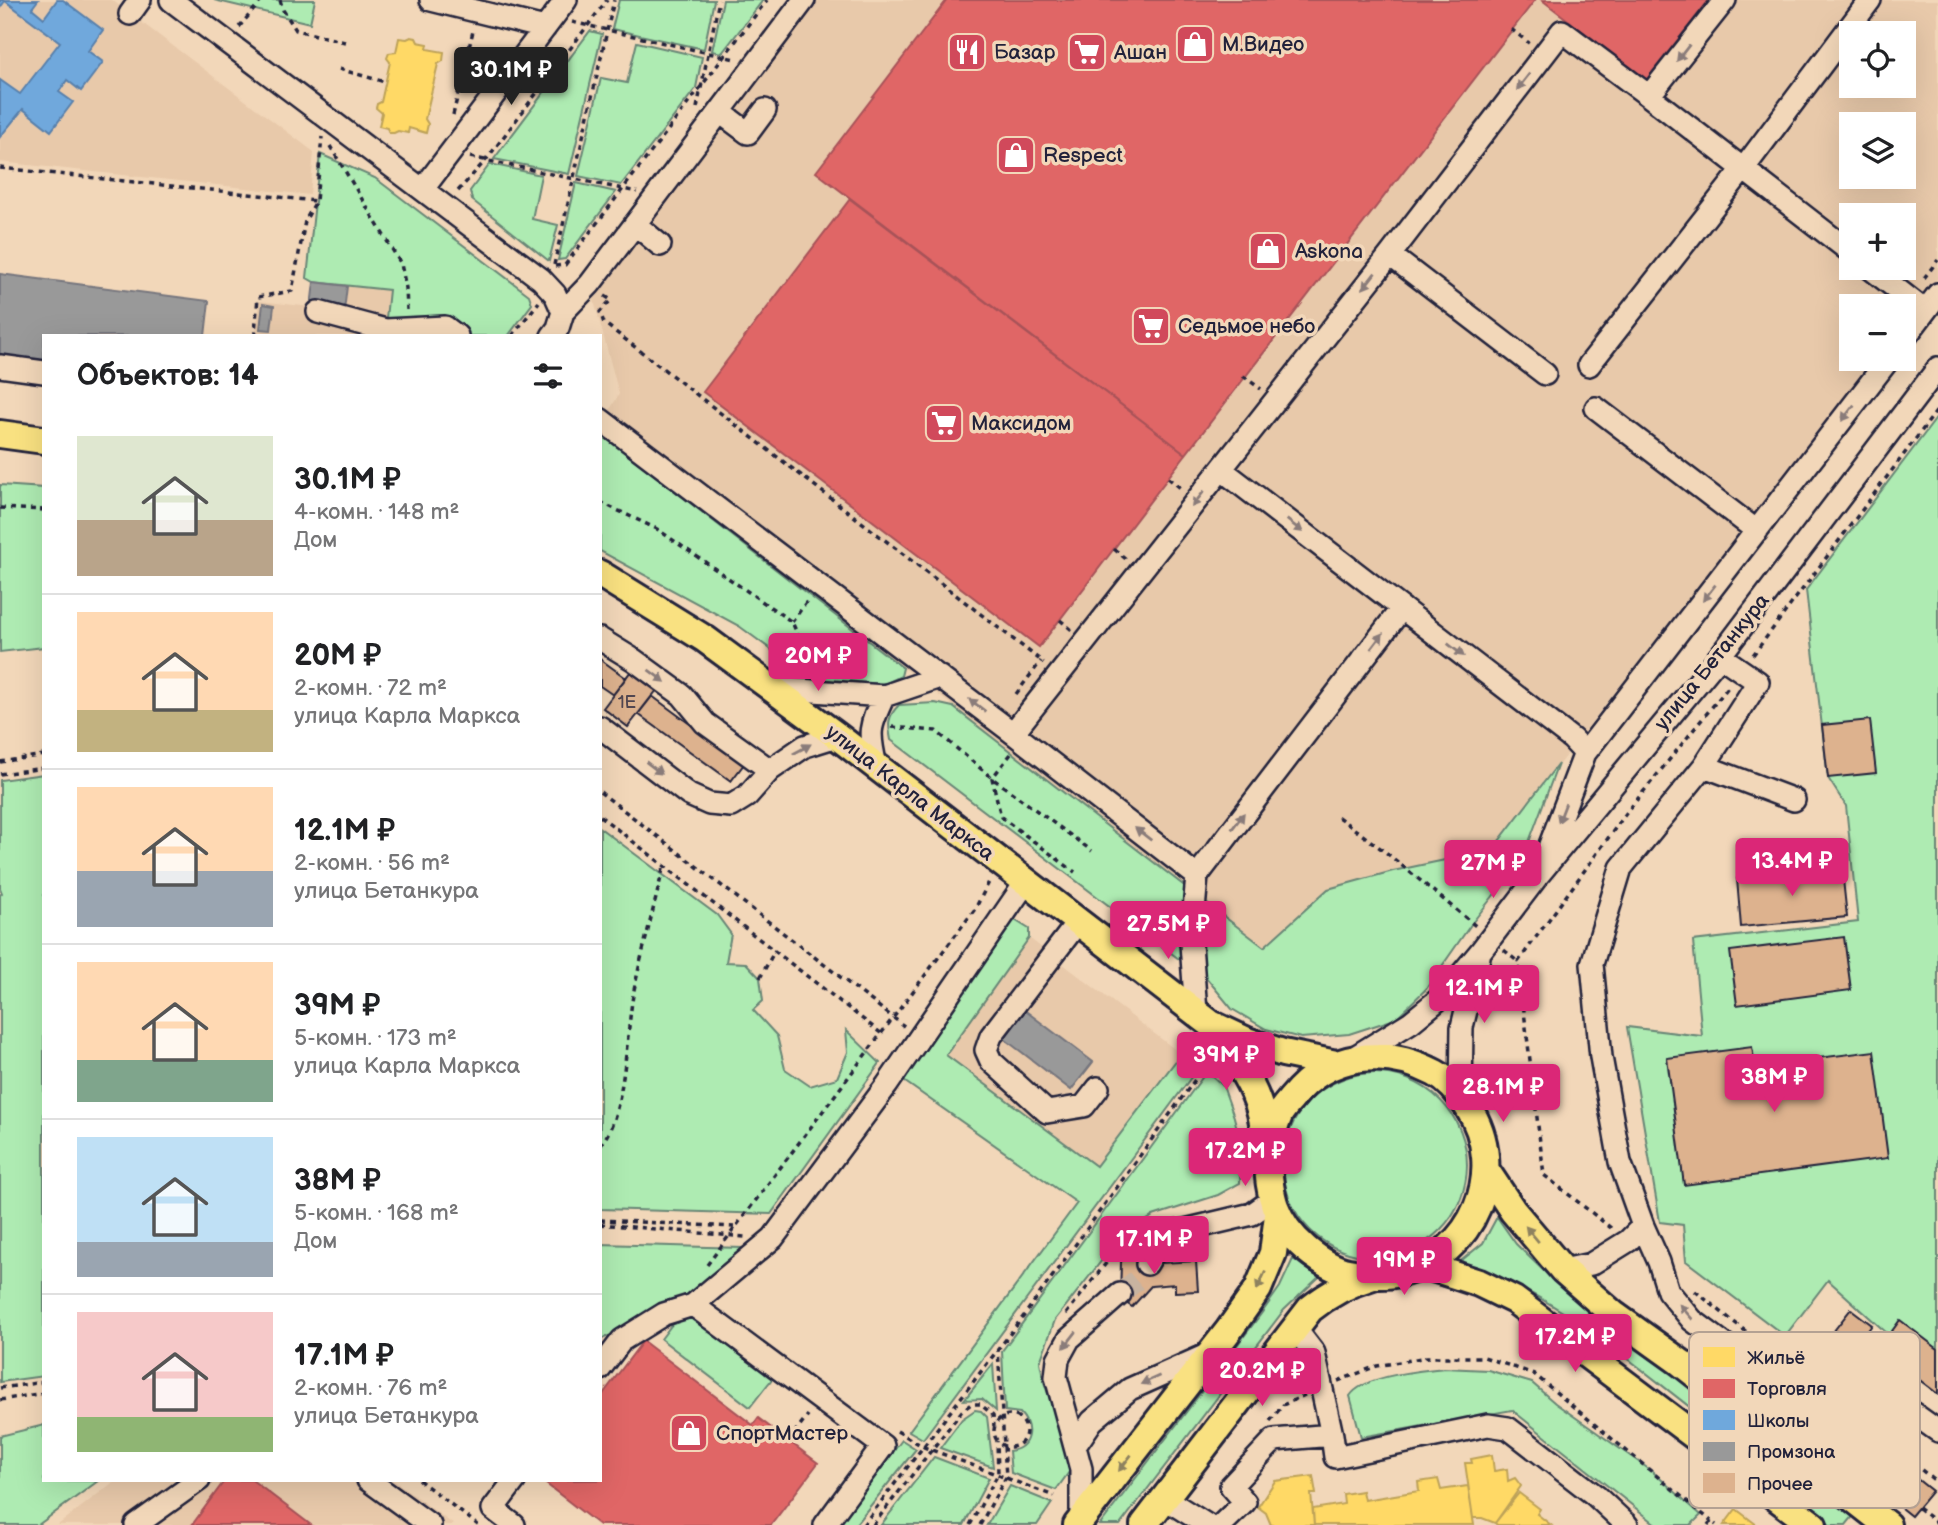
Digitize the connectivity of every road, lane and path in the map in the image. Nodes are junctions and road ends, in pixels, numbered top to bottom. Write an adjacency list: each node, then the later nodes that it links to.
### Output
1 (171, 0): 35 (street)
2 (262, 0): 16 (path)
3 (280, 0): 18 (path)
4 (431, 0): 13 (street)
5 (566, 0): 14 (street)
6 (607, 0): 15 (path)
7 (614, 0): 17 (path)
8 (719, 0): 19 (path)
9 (767, 0): 20 (path)
10 (804, 0): 21 (street)
11 (1725, 0): 25 (street, one-way to 25)
12 (1870, 0): 33 (street)
13 (477, 12): 14 (street); 29 (path)
14 (549, 23): 15 (path); 30 (street)
15 (587, 26): 17 (path); 31 (path)
16 (237, 29)
17 (607, 31): 19 (path); 34 (path)
18 (345, 42)
19 (708, 53): 20 (path); 24 (path)
20 (724, 57): 21 (path); 24 (path)
21 (756, 64): 27 (street)
22 (339, 69): 23 (path)
23 (385, 82)
24 (701, 87): 28 (path); 36 (path)
25 (1649, 96): 33 (street); 43 (street, one-way to 43)
26 (765, 110): 27 (street)
27 (720, 111): 38 (street)
28 (696, 114)
29 (451, 126)
30 (451, 152): 31 (path); 35 (street)
31 (486, 160): 34 (path); 37 (path)
32 (0, 168): 39 (path)
33 (1744, 168): 41 (street); 56 (street)
34 (573, 178): 36 (path); 44 (path)
35 (423, 189): 50 (street)
36 (623, 189): 38 (path); 46 (path)
37 (456, 194)
38 (656, 196): 40 (street)
39 (316, 201): 52 (path); 53 (path)
40 (635, 224): 42 (street); 46 (street)
41 (1839, 243)
42 (660, 245)
43 (1390, 255): 61 (street); 67 (street, one-way to 67)
44 (553, 267)
45 (1886, 280): 48 (street)
46 (590, 284): 50 (street); 79 (path)
47 (1938, 294): 48 (street)
48 (1925, 311): 51 (street)
49 (318, 312): 52 (street)
50 (563, 312): 55 (street)
51 (1916, 323)
52 (408, 329): 54 (street)
53 (256, 334)
54 (454, 334)
55 (554, 334)
56 (1589, 365)
57 (0, 366): 60 (street)
58 (1938, 368): 77 (street, улица Бетанкура)
59 (1880, 371): 71 (street, one-way to 71)
60 (42, 372)
61 (1545, 373)
62 (1596, 408): 71 (street)
63 (1938, 409): 78 (path)
64 (602, 421): 80 (street)
65 (0, 434): 66 (main road)
66 (42, 440)
67 (1222, 470): 73 (street, one-way to 73); 79 (street, one-way to 79)
68 (602, 503): 75 (path)
69 (0, 508): 70 (path)
70 (42, 510)
71 (1757, 531): 88 (street, one-way to 88)
72 (602, 575): 81 (main road, улица Карла Маркса)
73 (1402, 608): 88 (street, one-way to 88); 105 (street, one-way to 73)
74 (799, 611): 75 (path)
75 (792, 622): 82 (path)
76 (602, 640): 94 (street, one-way to 94)
77 (1720, 656): 78 (street); 104 (street, улица Бетанкура)
78 (1741, 671): 92 (street); 111 (path)
79 (1058, 675): 87 (street)
80 (940, 677): 83 (street); 87 (street, one-way to 80)
81 (771, 688): 82 (street); 86 (main road, улица Карла Маркса)
82 (841, 693): 83 (street)
83 (884, 696): 84 (street)
84 (874, 716): 91 (street); 96 (path)
85 (602, 729): 94 (street, one-way to 94)
86 (837, 736): 91 (main road, улица Карла Маркса); 94 (street, one-way to 86)
87 (1014, 740): 96 (path); 105 (street, one-way to 87)
88 (1585, 753): 104 (street, one-way to 104)
89 (42, 755): 90 (path)
90 (0, 762)
91 (876, 766): 107 (main road, улица Карла Маркса)
92 (1704, 766): 98 (street); 127 (street)
93 (42, 768): 95 (path)
94 (770, 770)
95 (0, 774)
96 (992, 778): 101 (path); 103 (path)
97 (602, 794): 113 (path)
98 (1794, 800)
99 (1338, 817): 109 (path)
100 (602, 818): 102 (path)
101 (1092, 851)
102 (664, 865): 110 (path); 121 (path)
103 (1075, 872)
104 (1540, 873): 109 (street, улица Бетанкура)
105 (1197, 876): 114 (street)
106 (989, 882): 113 (path)
107 (1026, 882): 108 (main road, улица Карла Маркса); 116 (street)
108 (1078, 922): 114 (main road, улица Карла Маркса); 119 (street)
109 (1485, 945): 111 (path); 118 (street, улица Бетанкура); 120 (street, улица Бетанкура)
110 (775, 950): 112 (path); 115 (path)
111 (1518, 962): 131 (path)
112 (760, 978)
113 (894, 1018): 115 (path); 116 (path)
114 (1203, 1018): 118 (main road); 122 (main road)
115 (882, 1034): 128 (path)
116 (919, 1038): 130 (street)
117 (1213, 1055): 143 (path)
118 (1343, 1061): 120 (main road); 122 (main road)
119 (1098, 1088)
120 (1461, 1096): 123 (main road)
121 (602, 1143)
122 (1268, 1150): 124 (main road)
123 (1487, 1172): 133 (main road); 135 (main road, one-way to 123)
124 (1275, 1208): 132 (street); 136 (main road); 144 (main road, one-way to 144)
125 (602, 1222): 128 (path)
126 (602, 1222): 129 (path)
127 (1643, 1226): 131 (street); 141 (street, one-way to 127)
128 (736, 1227): 129 (path)
129 (729, 1236): 130 (path); 134 (path)
130 (773, 1238): 139 (street)
131 (1628, 1241): 135 (street)
132 (1147, 1264)
133 (1424, 1265): 136 (main road); 152 (main road)
134 (704, 1270)
135 (1563, 1270): 146 (main road)
136 (1373, 1276): 140 (main road)
137 (1692, 1288): 142 (path)
138 (1120, 1294): 164 (street, one-way to 164)
139 (694, 1305): 145 (street); 150 (street)
140 (1294, 1327): 160 (street); 176 (main road)
141 (1708, 1332)
142 (1747, 1332)
143 (998, 1349): 153 (path); 165 (path)
144 (1213, 1352): 164 (street, one-way to 164); 180 (main road, one-way to 180)
145 (602, 1366)
146 (1689, 1369)
147 (42, 1382): 148 (path)
148 (0, 1388)
149 (42, 1393): 151 (path)
150 (820, 1399): 161 (path); 186 (street)
151 (0, 1400)
152 (1663, 1412): 154 (main road); 159 (main road)
153 (1002, 1416): 156 (path); 163 (path); 163 (path)
154 (1689, 1416)
155 (1920, 1418): 158 (street)
156 (994, 1426): 162 (path); 166 (path)
157 (895, 1430): 165 (path)
158 (1938, 1431)
159 (1689, 1432)
160 (1332, 1435): 193 (street); 194 (street)
161 (788, 1441)
162 (997, 1441): 163 (path); 168 (path)
163 (1004, 1446): 169 (path)
164 (1075, 1446): 180 (street)
165 (924, 1447): 166 (path); 187 (path)
166 (932, 1450): 168 (path); 188 (path)
167 (1920, 1469): 174 (path)
168 (998, 1474): 169 (path); 189 (path)
169 (1006, 1477): 175 (path); 190 (path)
170 (196, 1482): 182 (street)
171 (371, 1482): 183 (street)
172 (422, 1482): 184 (path)
173 (514, 1482): 185 (street)
174 (1938, 1483)
175 (1054, 1496)
176 (1164, 1498): 191 (main road); 192 (street)
177 (1790, 1508): 197 (main road)
178 (1866, 1508): 198 (main road)
179 (1918, 1508): 181 (path)
180 (1079, 1522)
181 (1938, 1524)
182 (136, 1525)
183 (430, 1525)
184 (478, 1525)
185 (514, 1525)
186 (825, 1525)
187 (863, 1525)
188 (873, 1525)
189 (970, 1525)
190 (980, 1525)
191 (1144, 1525)
192 (1207, 1525)
193 (1221, 1525)
194 (1628, 1525)
195 (1708, 1525): 196 (path)
196 (1716, 1525)
197 (1813, 1525)
198 (1887, 1525)

